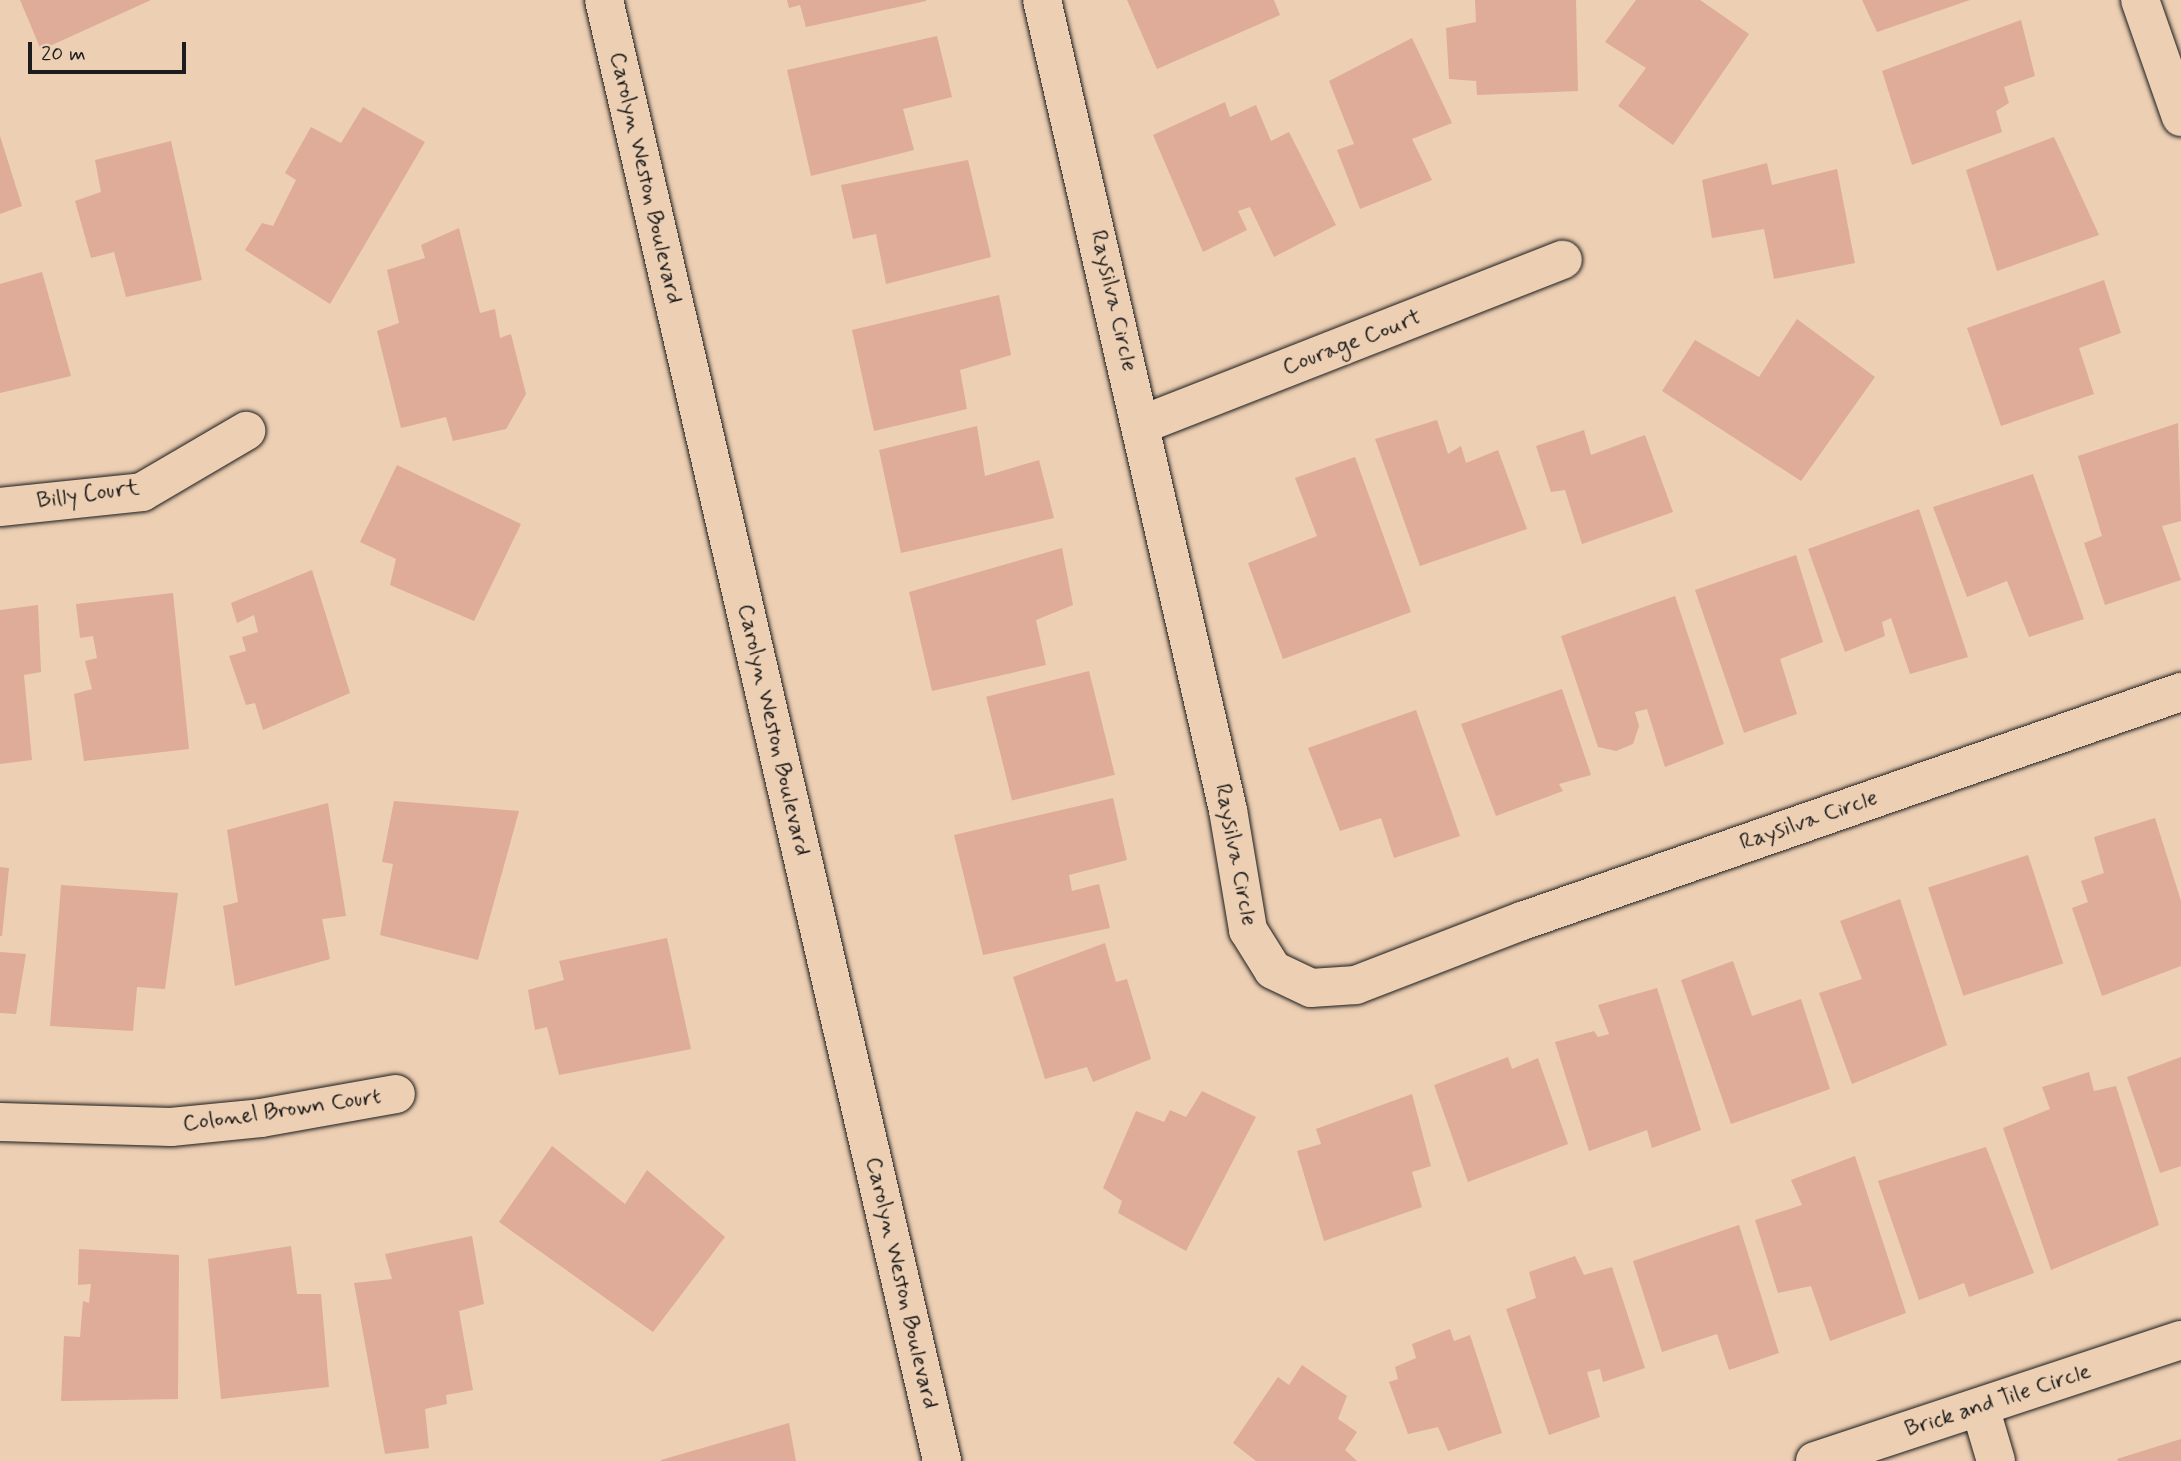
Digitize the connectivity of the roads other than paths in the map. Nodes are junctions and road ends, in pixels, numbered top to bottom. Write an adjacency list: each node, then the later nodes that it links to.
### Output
1 (604, 0): 14 (street, Carolyn Weston Boulevard)
2 (1042, 0): 6 (street, Raysilva Circle)
3 (2140, 0): 4 (street)
4 (2181, 117)
5 (1563, 260): 6 (street, Courage Court)
6 (1141, 425): 9 (street, Raysilva Circle)
7 (246, 431): 8 (street, Billy Court)
8 (0, 507)
9 (2181, 692)
10 (396, 1094): 11 (street, Colonel Brown Court)
11 (0, 1122)
12 (2181, 1340): 13 (street, Brick and Tile Circle)
13 (1980, 1407): 15 (street, Brick and Tile Circle); 16 (street)
14 (942, 1461)
15 (1815, 1461)
16 (1996, 1461)

